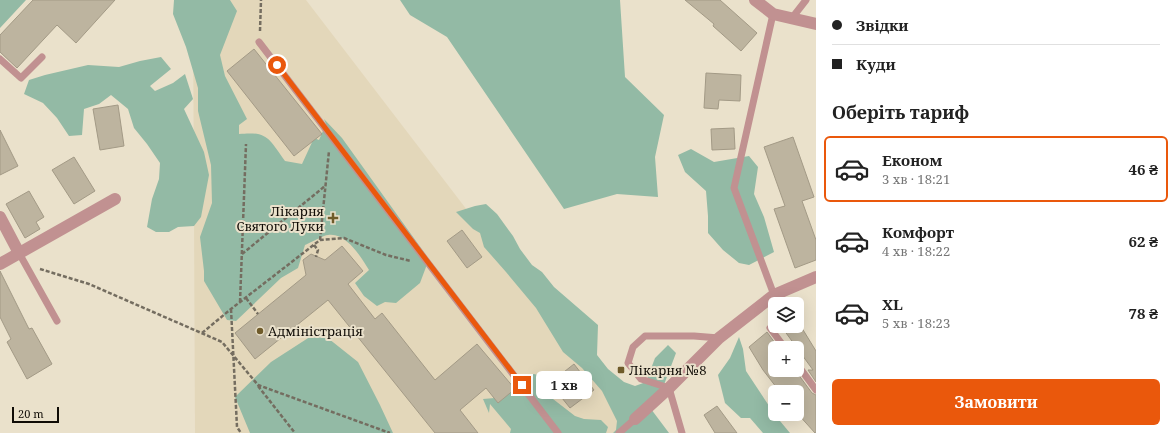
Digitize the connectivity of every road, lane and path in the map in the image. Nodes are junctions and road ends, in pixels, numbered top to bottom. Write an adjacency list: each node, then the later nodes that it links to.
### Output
1 (260, 0): 7 (path)
2 (754, 0): 4 (street)
3 (806, 0): 5 (lane)
4 (774, 14): 5 (street); 23 (lane)
5 (792, 18): 6 (street)
6 (816, 24)
7 (259, 42): 10 (lane)
8 (42, 57): 9 (lane)
9 (0, 59)
10 (330, 135): 12 (path); 21 (lane)
11 (246, 144): 18 (path)
12 (325, 186): 15 (path); 18 (path)
13 (115, 200): 17 (street)
14 (0, 218): 17 (street)
15 (320, 240): 16 (path); 21 (path)
16 (314, 245): 19 (path); 24 (path)
17 (19, 253): 20 (street); 28 (lane); 29 (path)
18 (242, 255): 25 (path)
19 (316, 256)
20 (0, 264)
21 (430, 265): 40 (lane)
22 (816, 277): 23 (street)
23 (774, 295): 30 (street)
24 (246, 298): 25 (path); 27 (path)
25 (240, 302): 26 (path)
26 (231, 309): 29 (path); 31 (path)
27 (258, 314)
28 (57, 321)
29 (202, 333): 31 (path)
30 (719, 338): 34 (street); 34 (lane)
31 (234, 356): 33 (path); 37 (path)
32 (804, 374): 35 (lane)
33 (258, 385): 38 (path); 39 (path)
34 (669, 388): 36 (street); 42 (lane)
35 (816, 390)
36 (635, 419): 41 (lane)
37 (241, 433)
38 (296, 433)
39 (390, 433)
40 (558, 433)
41 (619, 433)
42 (682, 433)

